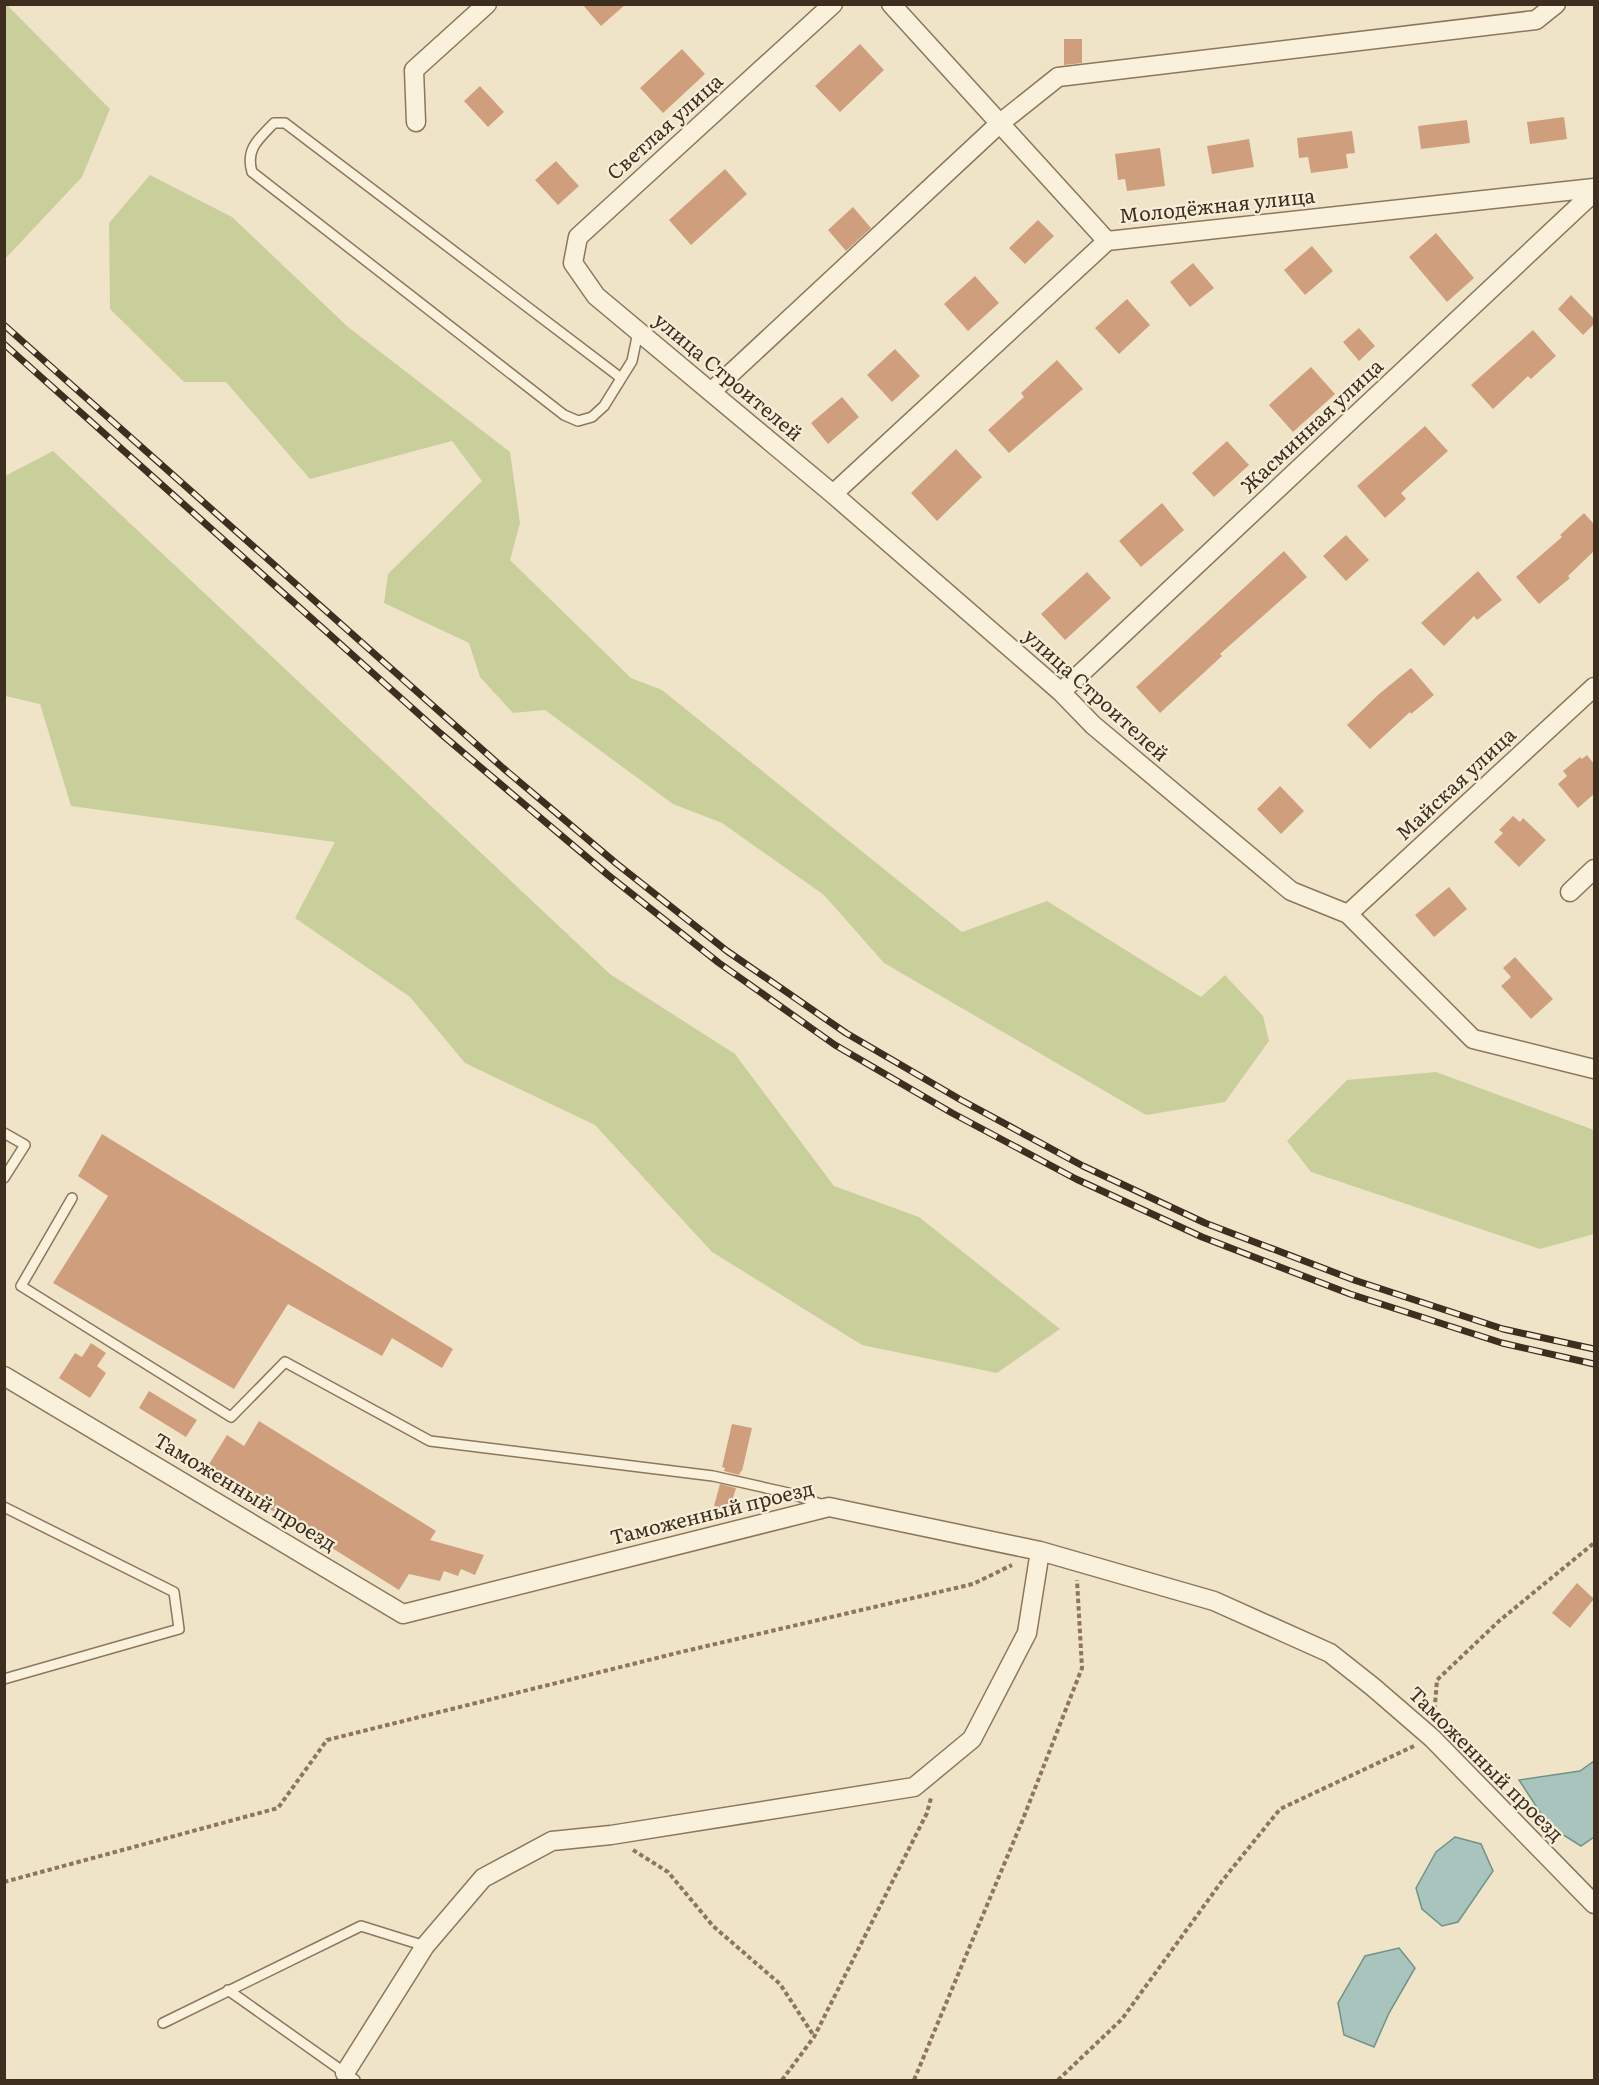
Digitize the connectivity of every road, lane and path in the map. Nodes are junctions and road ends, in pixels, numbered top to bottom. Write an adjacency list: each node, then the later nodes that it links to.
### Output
1 (487, 4): 5 (street)
2 (832, 4): 10 (street, Светлая улица)
3 (891, 4): 6 (street)
4 (1556, 4): 6 (street)
5 (416, 122)
6 (999, 124): 9 (street); 13 (street)
7 (1594, 188): 9 (street, Молодёжная улица)
8 (1594, 192): 16 (street, Жасминная улица)
9 (1107, 241): 14 (street, Молодёжная улица)
10 (596, 296): 11 (street, улица Строителей)
11 (638, 332): 12 (lane); 13 (street, улица Строителей)
12 (621, 378): 12 (lane)
13 (711, 392): 14 (street, улица Строителей)
14 (833, 494): 16 (street, улица Строителей)
15 (1594, 687): 19 (street, Майская улица)
16 (1061, 692): 19 (street, улица Строителей)
17 (1594, 869): 18 (street)
18 (1570, 892)
19 (1348, 914): 20 (street, улица Строителей)
20 (1594, 1069)
21 (4, 1133): 22 (lane)
22 (4, 1178)
23 (72, 1198): 26 (lane)
24 (4, 1376): 26 (street, Таможенный проезд)
25 (4, 1507): 30 (lane)
26 (828, 1507): 28 (street, Таможенный проезд)
27 (1594, 1543): 31 (path)
28 (1040, 1551): 29 (street, Таможенный проезд); 32 (street); 34 (path)
29 (1076, 1563): 31 (street, Таможенный проезд); 42 (path)
30 (4, 1679)
31 (1432, 1738): 35 (street, Таможенный проезд); 43 (path)
32 (938, 1767): 33 (street); 39 (path)
33 (611, 1835): 36 (street); 39 (path)
34 (4, 1882)
35 (1594, 1904)
36 (425, 1946): 37 (lane); 40 (street)
37 (228, 1990): 38 (lane); 40 (lane)
38 (163, 2023)
39 (814, 2037): 41 (path)
40 (350, 2077)
41 (782, 2080)
42 (914, 2080)
43 (1058, 2080)

